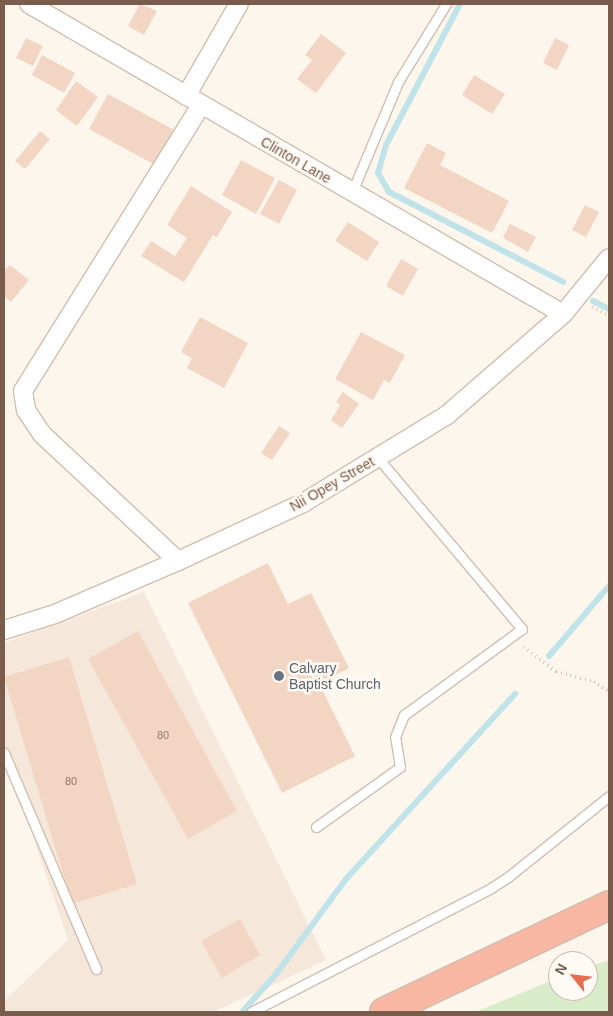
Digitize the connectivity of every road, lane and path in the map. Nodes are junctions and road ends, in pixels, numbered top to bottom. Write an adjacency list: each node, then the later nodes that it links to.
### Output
1 (30, 4): 4 (street, Clinton Lane)
2 (238, 4): 4 (street)
3 (446, 4): 6 (lane)
4 (186, 96): 5 (street, Clinton Lane)
5 (201, 105): 6 (street, Clinton Lane); 10 (street)
6 (352, 192): 8 (street, Clinton Lane)
7 (609, 258): 8 (street, Nii Opey Street)
8 (563, 314): 9 (street, Nii Opey Street)
9 (378, 458): 10 (street, Nii Opey Street); 12 (lane)
10 (178, 561): 11 (street, Nii Opey Street)
11 (4, 630)
12 (511, 637): 13 (path); 16 (lane)
13 (609, 691)
14 (4, 753): 18 (lane)
15 (609, 796): 19 (lane)
16 (316, 827)
17 (609, 905): 20 (highway)
18 (96, 969)
19 (251, 1012)
20 (384, 1012)

